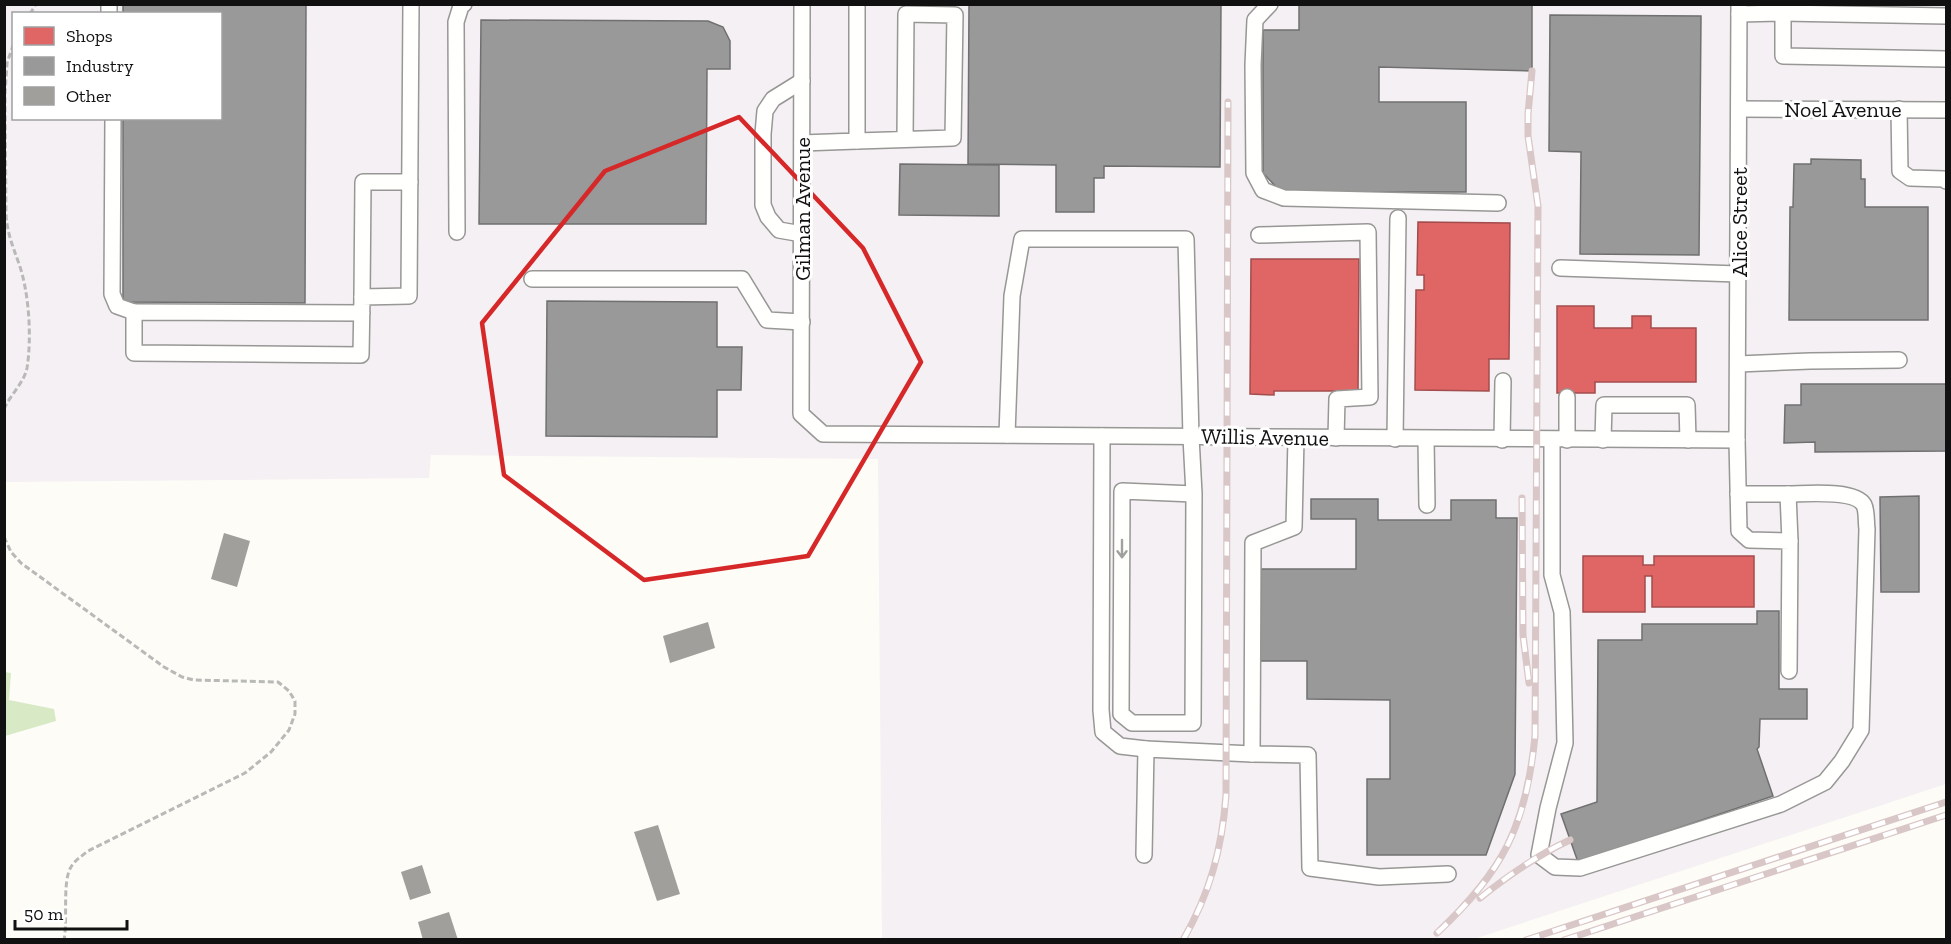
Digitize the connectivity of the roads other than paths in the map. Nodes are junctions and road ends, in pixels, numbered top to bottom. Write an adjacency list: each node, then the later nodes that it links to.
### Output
1 (411, 4): 19 (street)
2 (464, 4): 22 (street)
3 (802, 4): 10 (street, Gilman Avenue)
4 (857, 4): 16 (street)
5 (1270, 4): 20 (street)
6 (1739, 9): 7 (street); 11 (street, Alice Street)
7 (1783, 9): 8 (street); 9 (street)
8 (1947, 16)
9 (1947, 59)
10 (802, 81): 17 (street, Gilman Avenue); 23 (street)
11 (1739, 109): 12 (street, Noel Avenue); 26 (street, Alice Street)
12 (1899, 110): 13 (street, Noel Avenue); 18 (street)
13 (1947, 110)
14 (113, 120): 29 (street)
15 (906, 139): 15 (street); 16 (street)
16 (857, 141): 17 (street)
17 (802, 143): 23 (street, Gilman Avenue)
18 (1947, 181)
19 (410, 182): 28 (street); 28 (street)
20 (1498, 203)
21 (1398, 218): 42 (street)
22 (457, 231)
23 (802, 234): 31 (street, Gilman Avenue)
24 (1259, 235): 41 (street)
25 (1560, 268): 26 (street)
26 (1738, 274): 33 (street, Alice Street)
27 (532, 279): 31 (street)
28 (362, 297): 30 (street)
29 (134, 312): 30 (street); 30 (street)
30 (362, 313)
31 (802, 322): 36 (street, Gilman Avenue)
32 (1899, 360): 33 (street)
33 (1738, 364): 48 (street, Alice Street)
34 (1503, 381): 44 (street)
35 (1567, 397): 45 (street)
36 (801, 414): 37 (street, Willis Avenue)
37 (1007, 435): 38 (street, Willis Avenue); 39 (street)
38 (1102, 436): 39 (street, Willis Avenue); 55 (street)
39 (1191, 437): 40 (street, Willis Avenue); 49 (street)
40 (1296, 438): 41 (street, Willis Avenue); 56 (street)
41 (1336, 438): 42 (street, Willis Avenue)
42 (1395, 438): 43 (street, Willis Avenue)
43 (1426, 439): 44 (street, Willis Avenue); 52 (street)
44 (1502, 440): 45 (street, Willis Avenue)
45 (1559, 440): 46 (street, Willis Avenue); 51 (street)
46 (1603, 440): 47 (street, Willis Avenue); 47 (street)
47 (1688, 440): 48 (street, Willis Avenue)
48 (1737, 440): 50 (street, Alice Street)
49 (1194, 494): 49 (street, one-way to 49)
50 (1738, 494): 51 (street); 53 (street, Alice Street)
51 (1788, 494): 53 (street)
52 (1427, 505)
53 (1790, 541): 54 (street)
54 (1789, 671)
55 (1146, 749): 56 (street); 57 (street)
56 (1251, 754): 58 (street)
57 (1144, 855)
58 (1448, 874)

